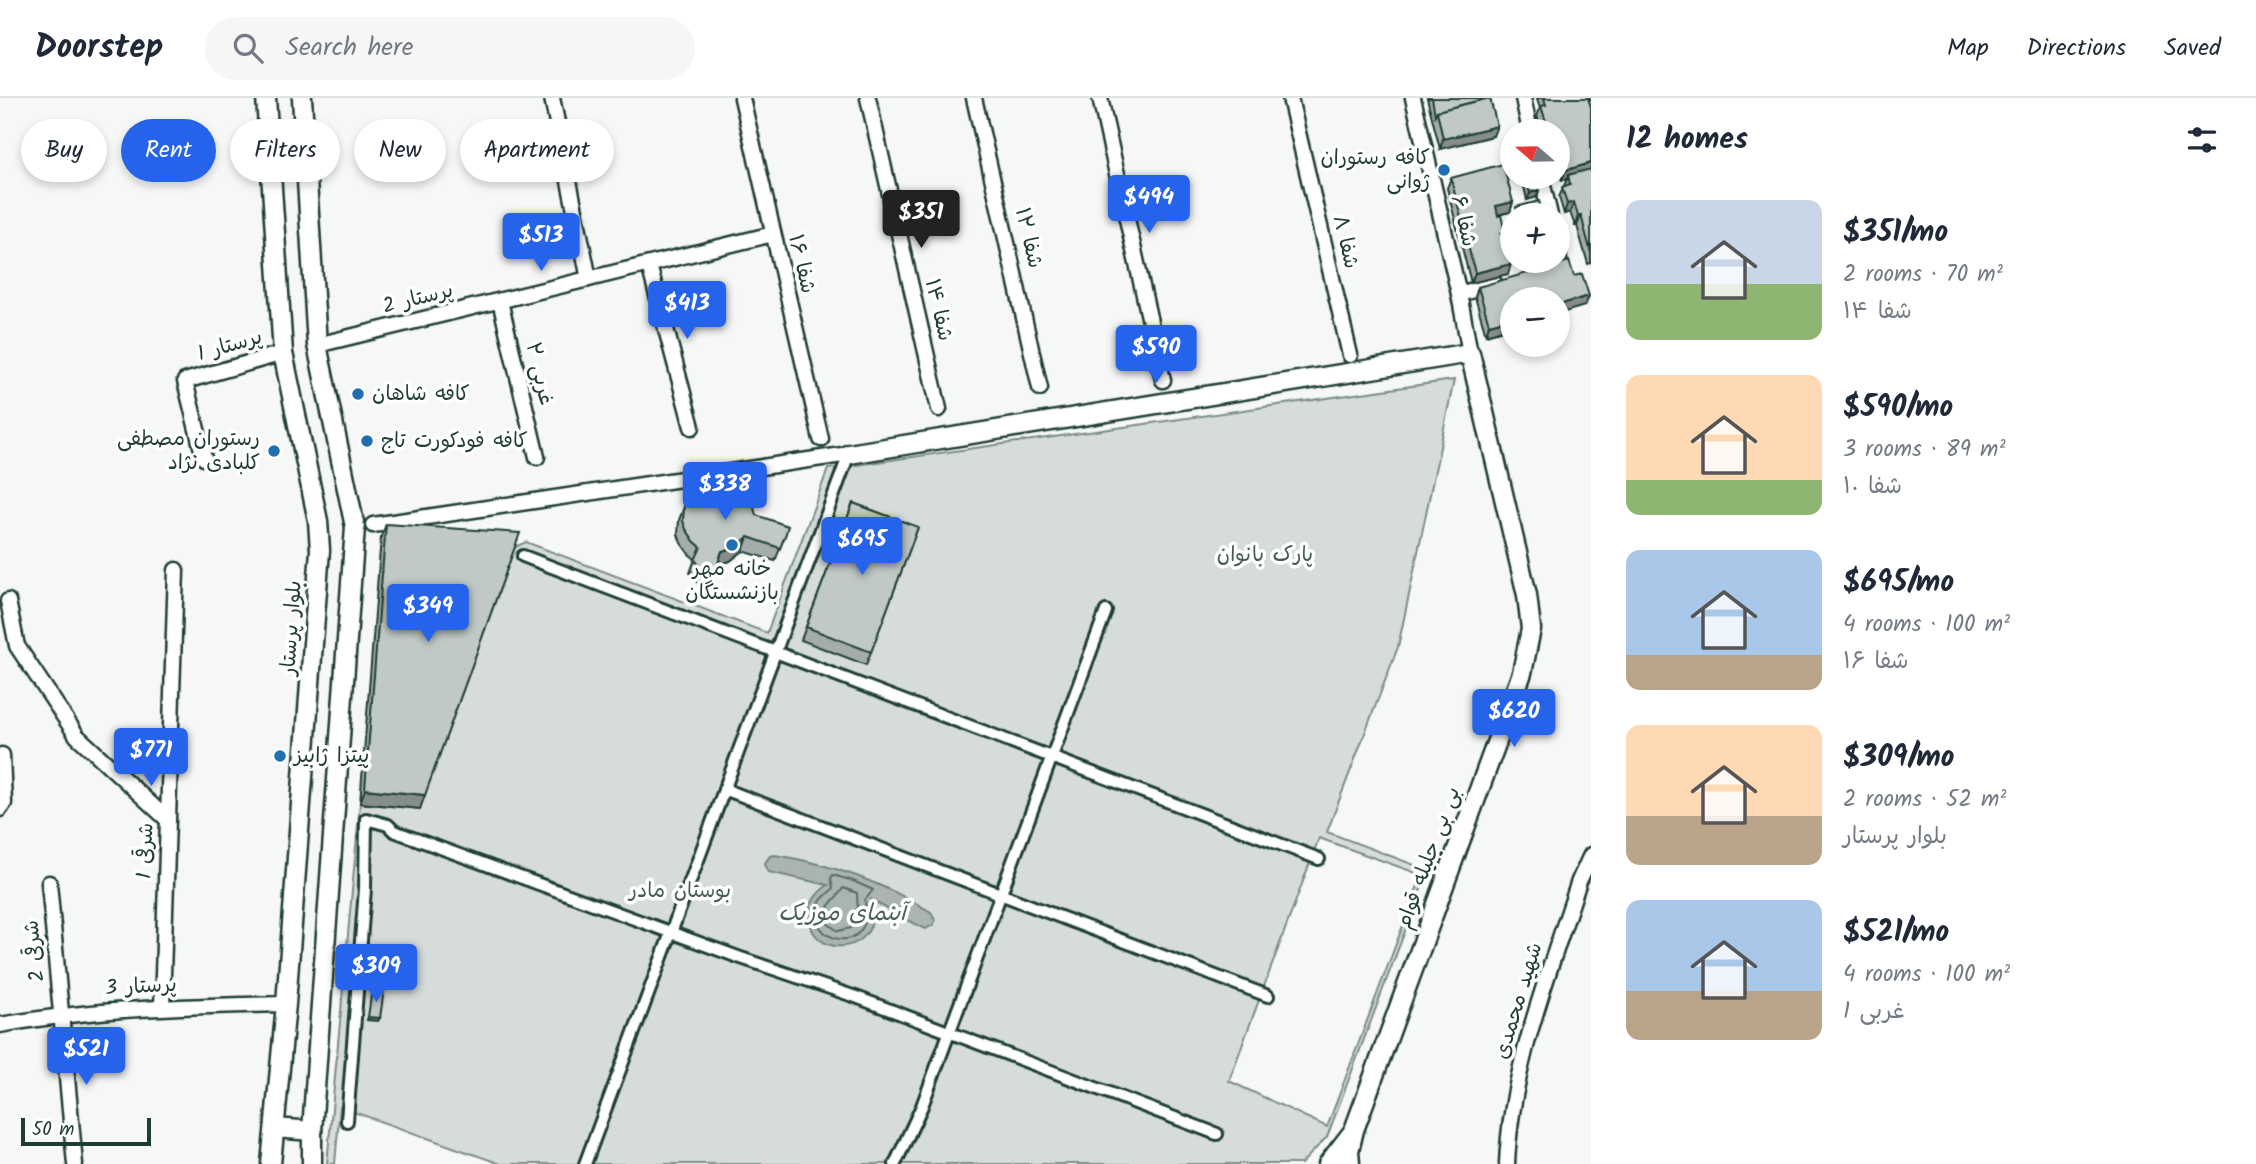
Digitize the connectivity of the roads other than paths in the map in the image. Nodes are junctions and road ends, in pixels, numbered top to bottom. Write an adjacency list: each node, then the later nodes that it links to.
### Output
1 (266, 98): 19 (street, بلوار پرستار)
2 (302, 98): 18 (street)
3 (552, 98): 15 (street)
4 (743, 98): 12 (street, شفا ۱۶)
5 (868, 98): 24 (street, شفا ۱۴)
6 (974, 98): 23 (street, شفا ۱۲)
7 (1100, 98): 22 (street)
8 (1290, 98): 21 (street, شفا ۸)
9 (1413, 98): 16 (street, شفا ۶)
10 (1522, 98): 11 (street)
11 (1527, 119)
12 (773, 234): 13 (street, پرستار 2); 26 (street, شفا ۱۶)
13 (649, 265): 15 (street, پرستار 2); 25 (street)
14 (1534, 273): 16 (street)
15 (589, 279): 17 (street, پرستار 2)
16 (1459, 294): 20 (street, شفا ۶)
17 (500, 301): 18 (street, پرستار 2); 28 (street, ۲ غربی)
18 (317, 345): 55 (street)
19 (283, 353): 29 (street, پرستار 1); 47 (street, بلوار پرستار)
20 (1470, 353): 27 (street); 54 (street, بی بی جلیله قوام)
21 (1350, 355)
22 (1163, 380)
23 (1040, 388)
24 (939, 409)
25 (692, 427)
26 (821, 439)
27 (849, 454): 30 (street); 35 (street)
28 (537, 457)
29 (204, 458)
30 (373, 524)
31 (523, 556): 35 (street)
32 (176, 570): 40 (street, شرقی 1)
33 (8, 601): 40 (street)
34 (1106, 611): 37 (street)
35 (775, 652): 37 (street); 38 (street)
36 (2, 755): 39 (street)
37 (1052, 757): 42 (street); 44 (street)
38 (724, 789): 44 (street); 45 (street)
39 (0, 809)
40 (168, 820): 48 (street, شرقی 1)
41 (1591, 855): 64 (street, شهید محمدی)
42 (1318, 859)
43 (49, 883): 49 (street, شرقی 2)
44 (1000, 894): 46 (street); 51 (street)
45 (671, 932): 51 (street); 52 (street); 60 (street)
46 (1268, 996)
47 (286, 1004): 48 (street, پرستار 3); 53 (street, بلوار پرستار)
48 (163, 1006): 49 (street, پرستار 3)
49 (63, 1014): 50 (street, پرستار 3); 57 (street, شرقی 2)
50 (0, 1024)
51 (949, 1032): 56 (street); 61 (street)
52 (347, 1121)
53 (275, 1128): 55 (street); 58 (street, بلوار پرستار)
54 (1354, 1130): 62 (street); 63 (street)
55 (312, 1131): 59 (street)
56 (1217, 1134)
57 (75, 1164)
58 (271, 1164)
59 (312, 1164)
60 (585, 1164)
61 (895, 1164)
62 (1328, 1164)
63 (1350, 1164)
64 (1507, 1164)

